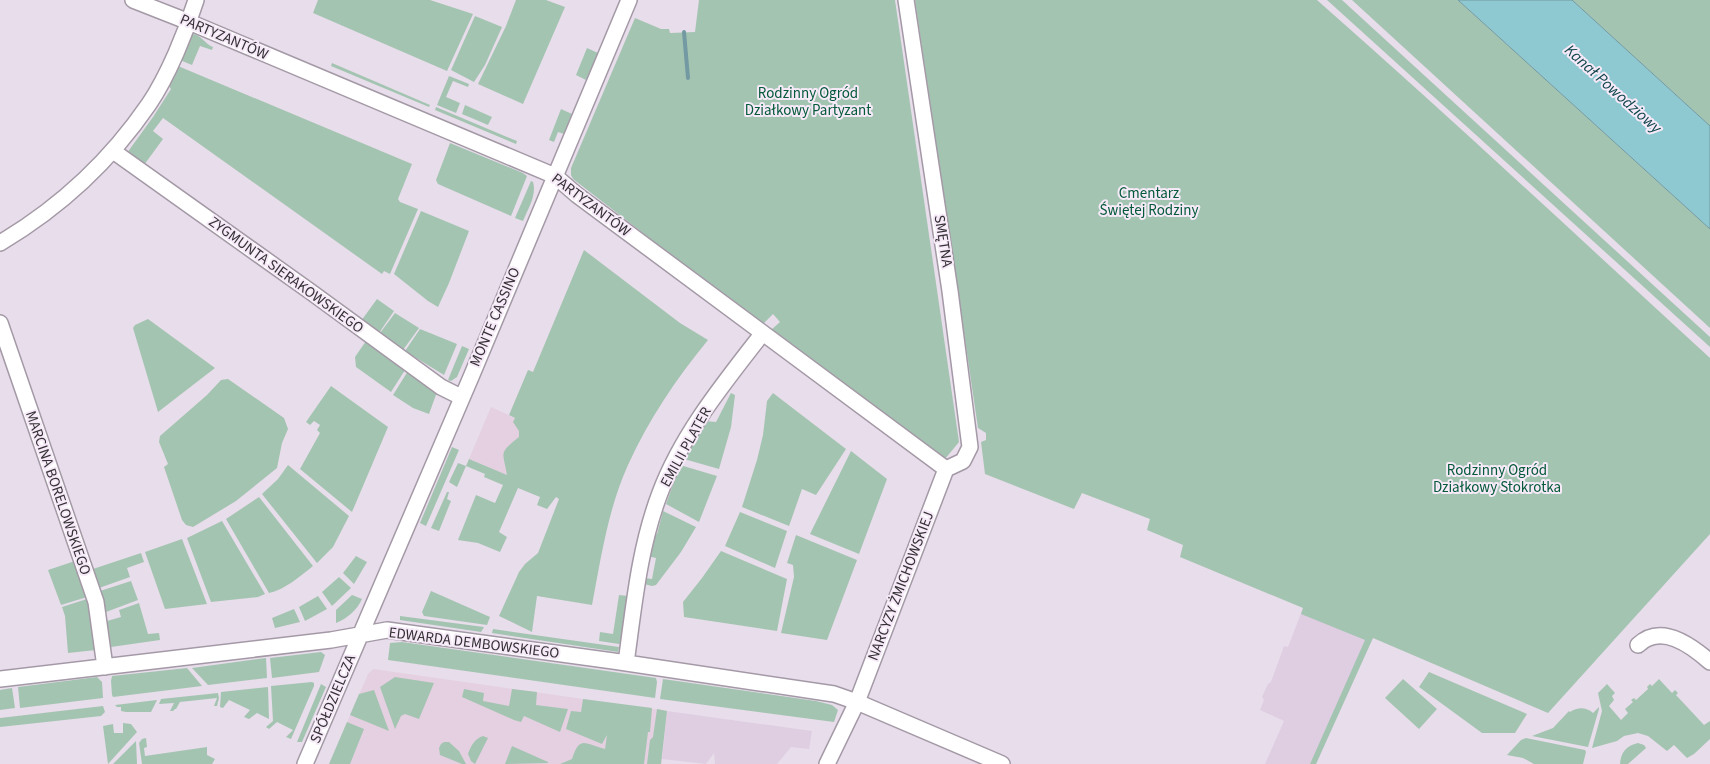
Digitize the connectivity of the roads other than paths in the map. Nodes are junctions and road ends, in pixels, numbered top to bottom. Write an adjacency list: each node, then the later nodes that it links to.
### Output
1 (134, 0): 5 (street, PARTYZANTÓW)
2 (196, 0): 5 (street)
3 (629, 0): 7 (street, MONTE CASSINO)
4 (906, 0): 12 (street, SMĘTNA)
5 (189, 22): 6 (street); 7 (street, PARTYZANTÓW)
6 (112, 151): 8 (street); 11 (street, ZYGMUNTA SIERAKOWSKIEGO)
7 (555, 176): 10 (street, PARTYZANTÓW); 11 (street, MONTE CASSINO)
8 (0, 242)
9 (0, 322): 17 (street, MARCINA BORELOWSKIEGO)
10 (762, 334): 12 (street, PARTYZANTÓW); 16 (street, EMILII PLATER)
11 (461, 397): 13 (street, MONTE CASSINO)
12 (946, 469): 19 (street, NARCYZY ŻMICHOWSKIEJ)
13 (361, 634): 16 (street, EDWARDA DEMBOWSKIEGO); 17 (street, EDWARDA DEMBOWSKIEGO); 20 (street, SPÓŁDZIELCZA)
14 (1638, 645): 15 (street)
15 (1710, 662)
16 (626, 663): 19 (street, EDWARDA DEMBOWSKIEGO)
17 (105, 667): 18 (street, EDWARDA DEMBOWSKIEGO)
18 (0, 679)
19 (857, 702): 21 (street, NARCYZY ŻMICHOWSKIEJ); 22 (street, EDWARDA DEMBOWSKIEGO)
20 (305, 764)
21 (827, 764)
22 (1002, 764)

